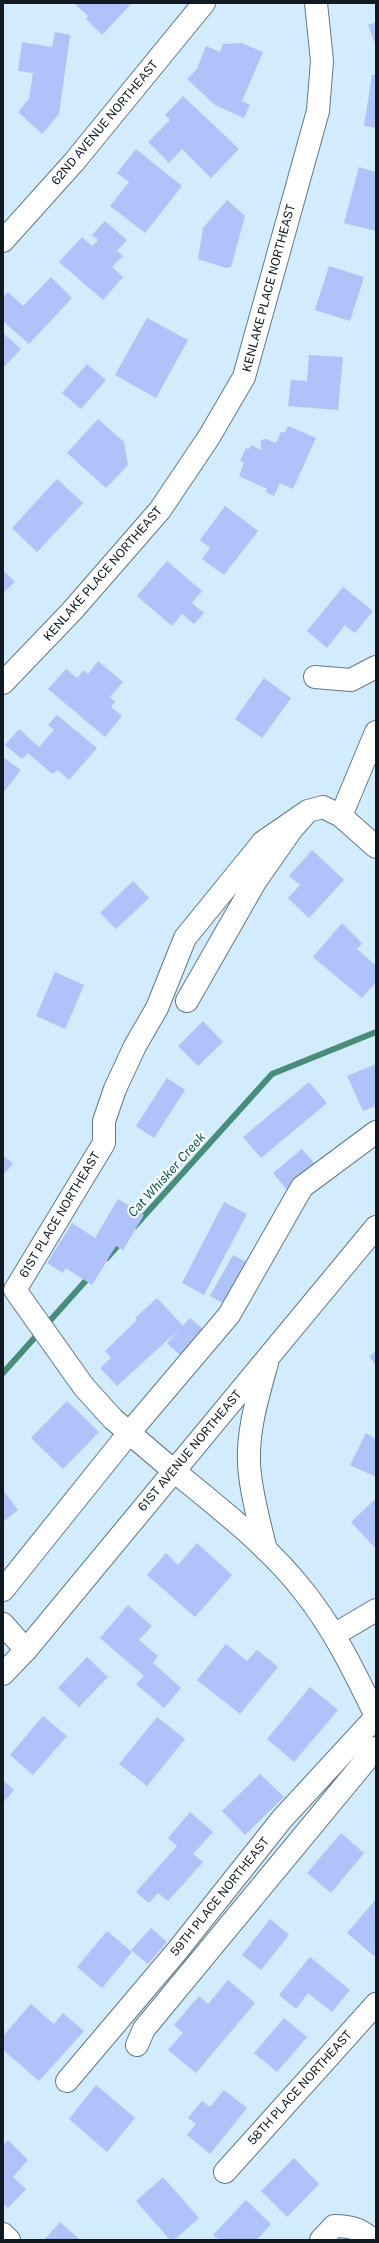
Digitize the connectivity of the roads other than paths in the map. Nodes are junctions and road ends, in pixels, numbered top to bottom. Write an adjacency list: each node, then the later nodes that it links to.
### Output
1 (204, 3): 3 (street, 62ND AVENUE NORTHEAST)
2 (316, 3): 6 (street, KENLAKE PLACE NORTHEAST)
3 (3, 241)
4 (376, 667): 5 (street)
5 (315, 677)
6 (3, 683)
7 (376, 732): 9 (street)
8 (308, 811): 9 (street); 11 (street); 15 (street, 61ST PLACE NORTHEAST)
9 (341, 816): 10 (street)
10 (376, 847)
11 (187, 1001)
12 (376, 1132): 15 (street)
13 (376, 1227): 14 (street, 61ST AVENUE NORTHEAST)
14 (269, 1356): 16 (street, 61ST AVENUE NORTHEAST); 17 (street)
15 (129, 1432): 16 (street); 18 (street)
16 (174, 1471): 17 (street); 22 (street, 61ST AVENUE NORTHEAST)
17 (266, 1550): 21 (street)
18 (3, 1590)
19 (376, 1610): 21 (street)
20 (3, 1624): 22 (street)
21 (334, 1634): 24 (street)
22 (26, 1650): 23 (street, 61ST AVENUE NORTHEAST)
23 (3, 1674)
24 (376, 1716): 28 (street, 59TH PLACE NORTHEAST)
25 (376, 1748): 27 (street, 59TH PLACE NORTHEAST)
26 (376, 2004): 29 (street, 58TH PLACE NORTHEAST)
27 (137, 2045)
28 (67, 2081)
29 (225, 2172)
30 (3, 2234): 31 (street)
31 (10, 2240)
32 (321, 2240): 33 (street)
33 (373, 2240)

